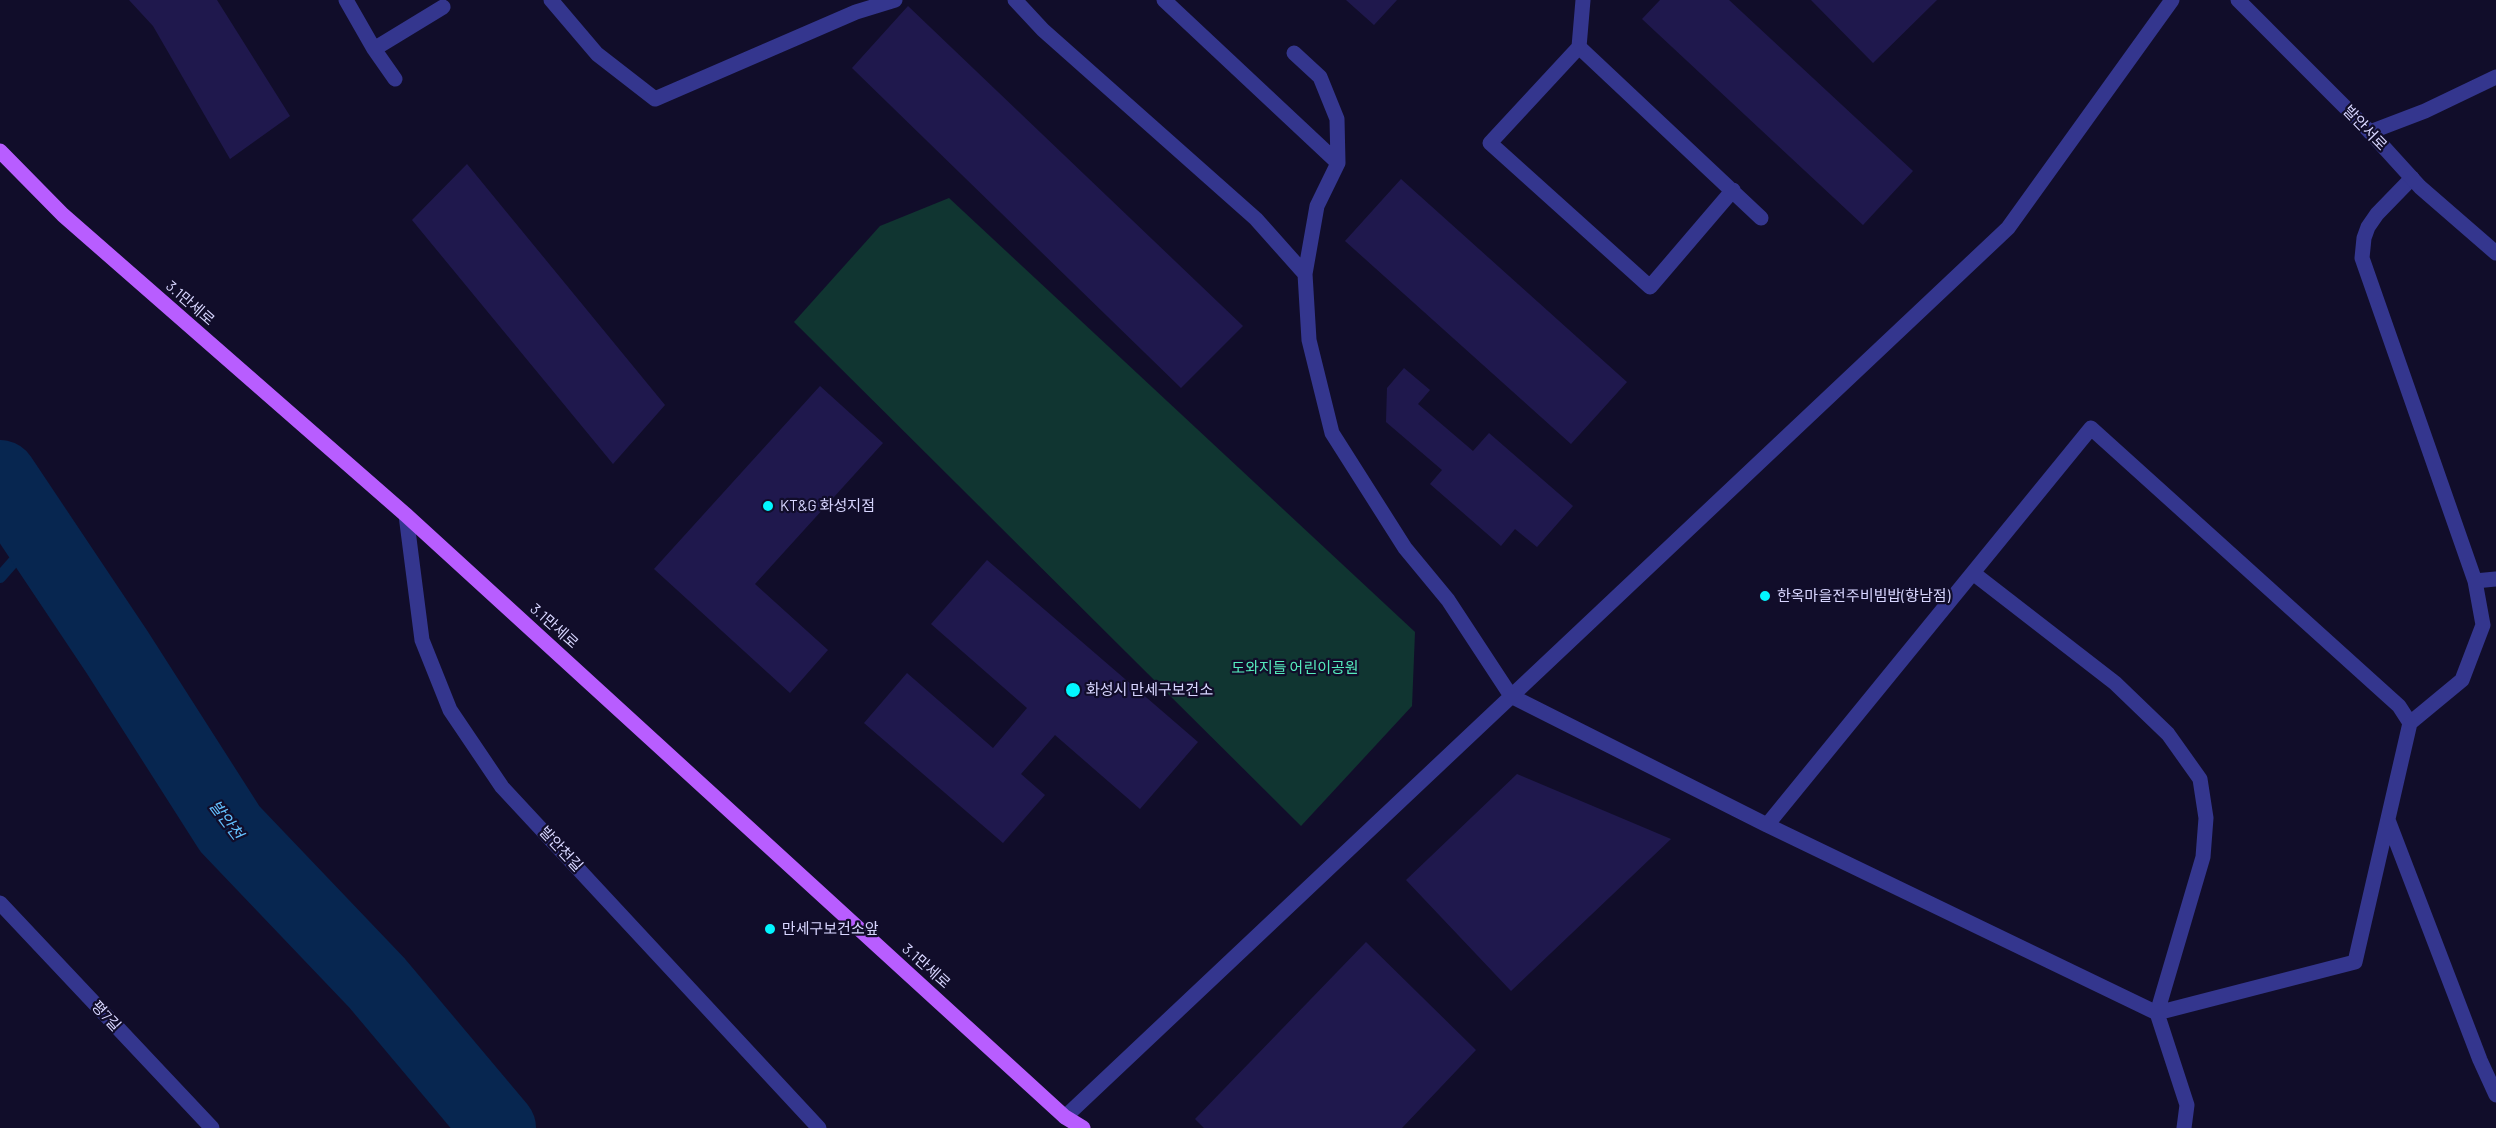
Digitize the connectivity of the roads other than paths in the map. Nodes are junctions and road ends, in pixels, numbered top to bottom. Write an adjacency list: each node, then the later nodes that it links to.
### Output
1 (346, 0): 11 (street)
2 (551, 0): 3 (street)
3 (895, 0)
4 (1015, 0): 22 (street)
5 (1164, 0): 17 (street)
6 (1583, 0): 10 (street)
7 (2172, 0): 27 (street)
8 (2238, 0): 15 (street, 발안서로)
9 (445, 2): 11 (street)
10 (1579, 47): 19 (street); 19 (street)
11 (374, 49): 14 (street)
12 (1294, 53): 17 (street)
13 (2496, 77): 15 (street)
14 (395, 79)
15 (2370, 132): 18 (street, 발안서로)
16 (0, 151): 23 (main road, 3.1만세로)
17 (1338, 163): 22 (street)
18 (2412, 178): 21 (street, 발안서로); 26 (street)
19 (1733, 190): 20 (street)
20 (1761, 218)
21 (2496, 253)
22 (1305, 274): 27 (street)
23 (406, 515): 34 (main road, 3.1만세로); 36 (street, 발안천길)
24 (1973, 573): 28 (street); 30 (street); 32 (street)
25 (2496, 579): 26 (street)
26 (2475, 581): 28 (street)
27 (1511, 696): 30 (street); 34 (street)
28 (2410, 723): 29 (street)
29 (2388, 820): 32 (street); 33 (street)
30 (1767, 825): 32 (street)
31 (0, 903): 35 (street, 평7길)
32 (2157, 1013): 38 (street)
33 (2496, 1095)
34 (1065, 1117): 37 (main road, 3.1만세로)
35 (212, 1128)
36 (819, 1128)
37 (1083, 1128)
38 (2184, 1128)

